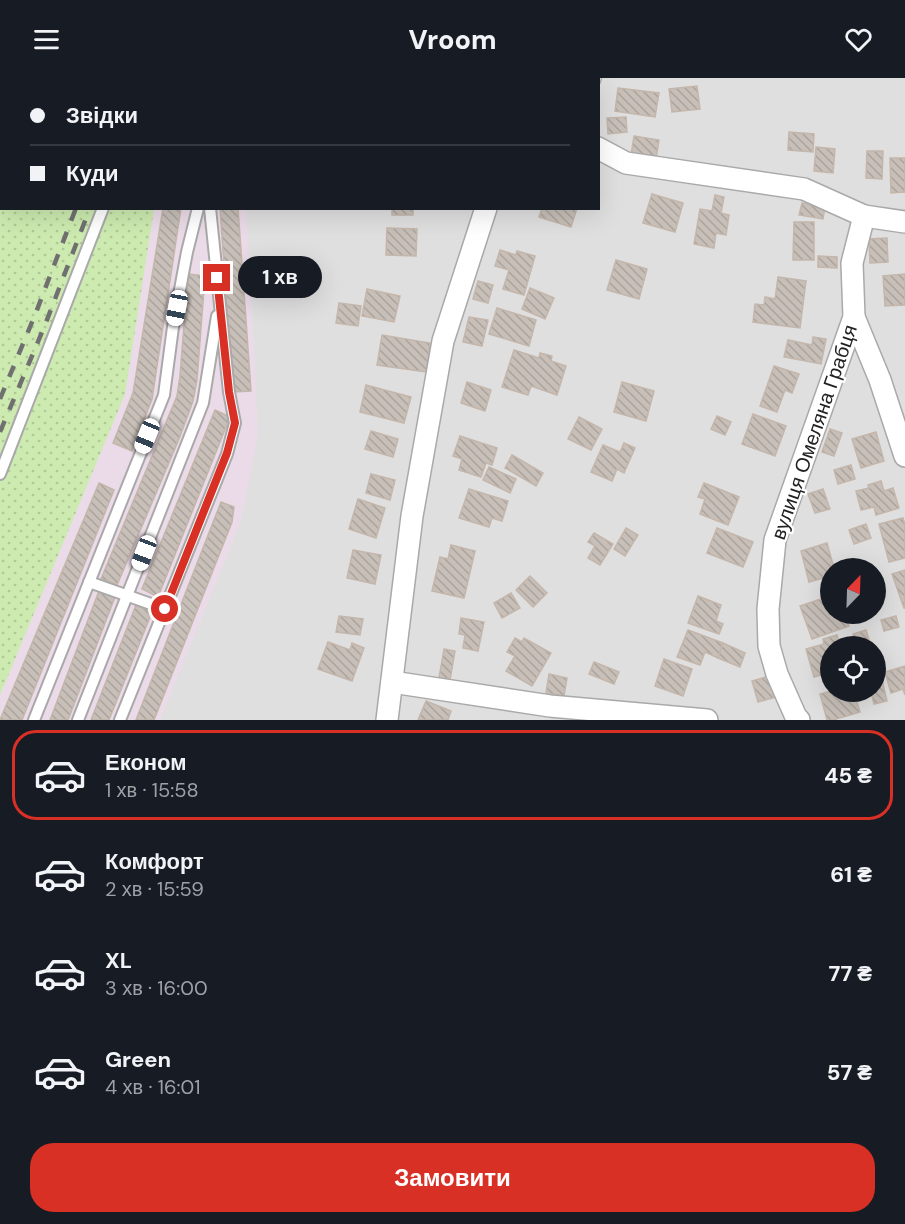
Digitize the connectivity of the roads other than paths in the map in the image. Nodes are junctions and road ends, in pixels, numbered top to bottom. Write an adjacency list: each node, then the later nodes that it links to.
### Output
1 (600, 149): 6 (street)
2 (102, 210): 11 (lane)
3 (198, 210): 12 (lane)
4 (210, 210): 8 (lane)
5 (485, 210): 15 (street)
6 (864, 216): 7 (street); 9 (street, вулиця Омеляна Грабця)
7 (905, 222)
8 (220, 301): 13 (lane); 14 (lane)
9 (854, 317): 10 (street); 21 (street, вулиця Омеляна Грабця)
10 (905, 456)
11 (0, 474)
12 (89, 582): 13 (lane); 16 (lane)
13 (127, 596): 14 (lane); 17 (lane)
14 (165, 609): 18 (lane)
15 (392, 682): 19 (street); 20 (street)
16 (34, 720)
17 (78, 720)
18 (120, 720)
19 (387, 720)
20 (707, 720)
21 (799, 720)

